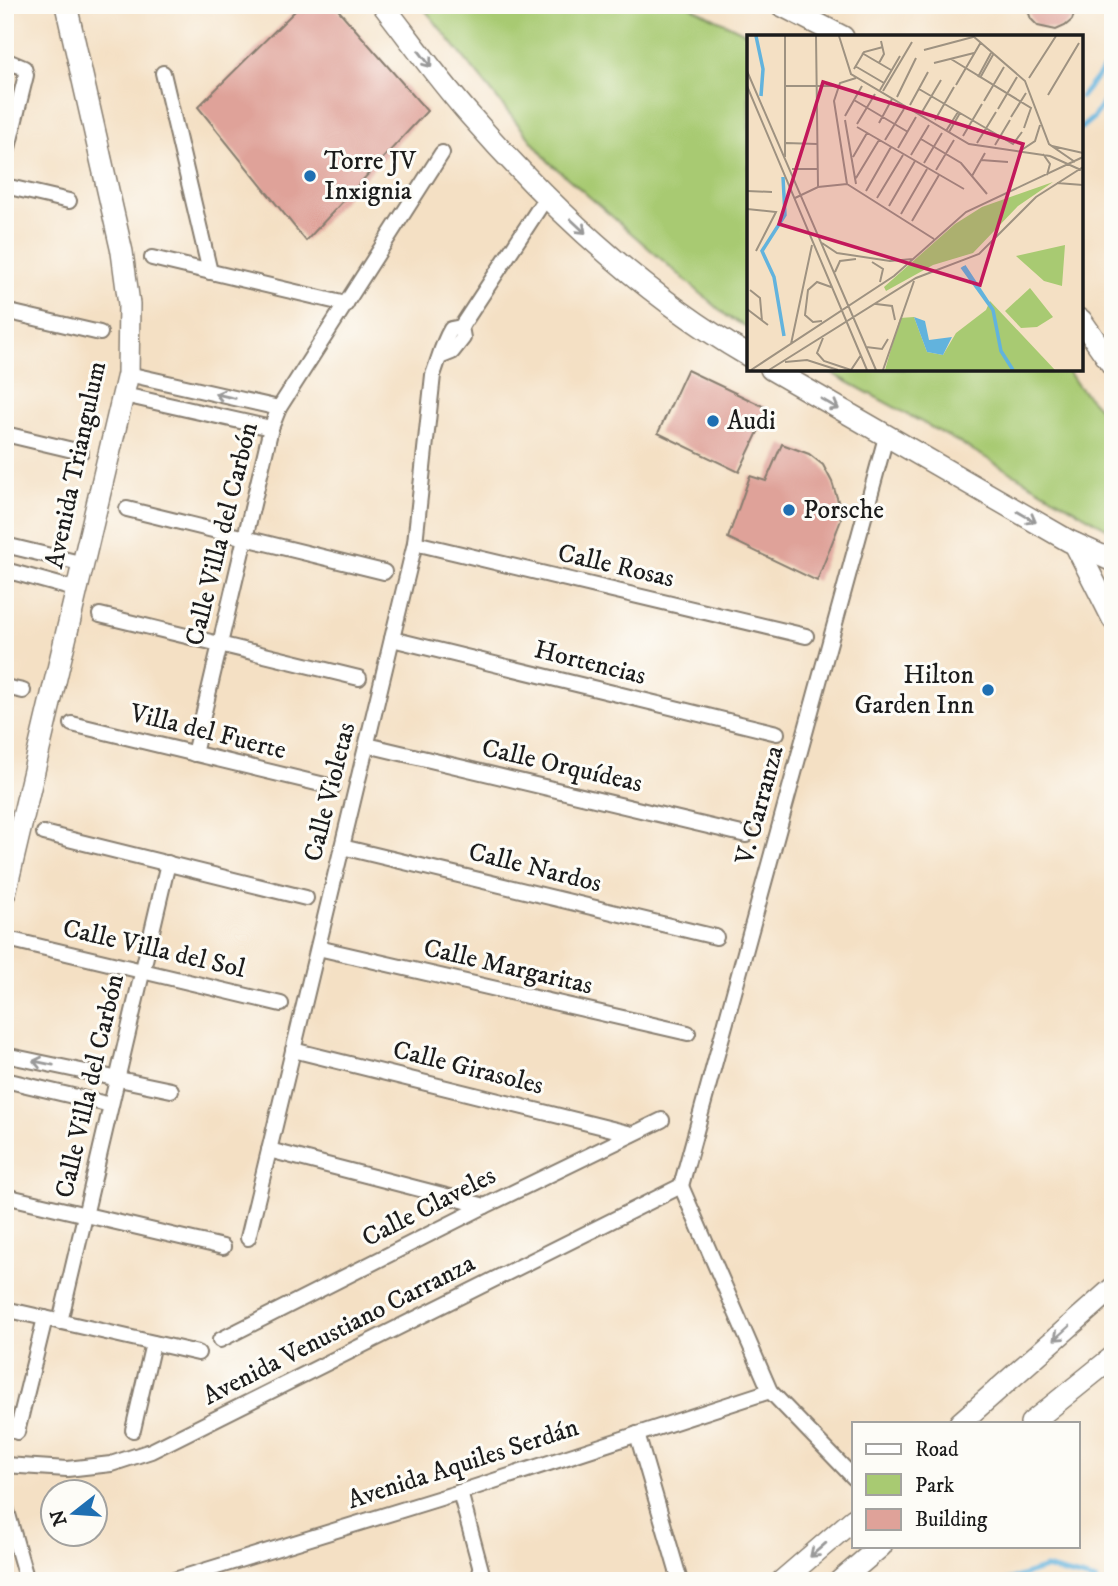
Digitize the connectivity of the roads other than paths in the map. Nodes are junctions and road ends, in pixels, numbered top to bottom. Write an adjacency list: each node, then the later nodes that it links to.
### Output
1 (383, 5): 10 (main road, one-way to 10)
2 (781, 5): 4 (main road)
3 (64, 8): 21 (main road, Avenida Triangulum)
4 (839, 35)
5 (5, 60): 8 (street)
6 (163, 73): 13 (street)
7 (442, 153): 14 (street, Calle Villa del Carbón)
8 (5, 160)
9 (5, 186): 11 (street)
10 (547, 196): 18 (main road, one-way to 18); 29 (street, Calle Violetas)
11 (69, 201)
12 (152, 258): 13 (street)
13 (210, 272): 14 (street)
14 (346, 304): 22 (street, Calle Villa del Carbón)
15 (5, 311): 17 (street)
16 (1083, 323): 19 (main road)
17 (100, 333)
18 (747, 355)
19 (1113, 366)
20 (774, 371): 25 (main road, one-way to 25)
21 (126, 384): 22 (street, one-way to 21); 23 (street); 33 (main road, Avenida Triangulum)
22 (279, 408): 23 (street, Calle Villa del Carbón)
23 (271, 428): 28 (street, Calle Villa del Carbón)
24 (5, 434): 26 (street)
25 (886, 437): 30 (main road, one-way to 30); 71 (street, V. Carranza)
26 (81, 452)
27 (127, 509): 28 (street)
28 (245, 538): 35 (street); 41 (street, Calle Villa del Carbón)
29 (415, 543): 39 (street, Calle Rosas); 40 (street, Calle Violetas)
30 (1075, 544): 32 (main road); 38 (main road)
31 (5, 545): 33 (street)
32 (1113, 561)
33 (84, 564): 36 (main road, Avenida Triangulum)
34 (5, 570): 36 (street)
35 (384, 572)
36 (78, 590): 54 (main road, Avenida Triangulum)
37 (100, 615): 41 (street)
38 (1113, 619)
39 (806, 636)
40 (392, 639): 46 (street, Hortencias); 47 (street, Calle Violetas)
41 (220, 644): 42 (street); 48 (street, Calle Villa del Carbón)
42 (359, 678)
43 (5, 687): 44 (street)
44 (23, 691)
45 (72, 724): 48 (street, Villa del Fuerte)
46 (777, 733)
47 (366, 746): 51 (street, Calle Orquídeas); 52 (street, Calle Violetas)
48 (194, 754): 49 (street, Villa del Fuerte)
49 (333, 787)
50 (44, 833): 53 (street)
51 (747, 835)
52 (342, 846): 56 (street, Calle Nardos); 58 (street, Calle Violetas)
53 (168, 863): 55 (street); 59 (street, Calle Villa del Carbón)
54 (5, 893)
55 (306, 898)
56 (716, 937)
57 (16, 941): 59 (street, Calle Villa del Sol)
58 (318, 948): 61 (street, Calle Margaritas); 62 (street, Calle Violetas)
59 (143, 971): 60 (street, Calle Villa del Sol); 64 (street, Calle Villa del Carbón)
60 (281, 1004)
61 (688, 1033)
62 (293, 1050): 69 (street, Calle Girasoles); 70 (street, Calle Violetas)
63 (5, 1055): 64 (street, one-way to 63)
64 (117, 1079): 66 (street); 67 (street, Calle Villa del Carbón)
65 (5, 1080): 67 (street)
66 (171, 1090)
67 (111, 1105): 74 (street, Calle Villa del Carbón)
68 (662, 1120): 69 (street, Calle Claveles)
69 (632, 1134): 73 (street, Calle Claveles)
70 (269, 1150): 73 (street); 75 (street, Calle Violetas)
71 (681, 1186): 84 (street); 90 (street, Avenida Venustiano Carranza)
72 (5, 1195): 74 (street)
73 (485, 1206): 80 (street, Calle Claveles)
74 (85, 1214): 76 (street); 79 (street, Calle Villa del Carbón)
75 (248, 1238)
76 (223, 1247)
77 (1113, 1288): 85 (main road, one-way to 85)
78 (5, 1309): 79 (street)
79 (52, 1320): 81 (street); 88 (street, Calle Villa del Carbón)
80 (220, 1340)
81 (153, 1343): 82 (street); 87 (street)
82 (198, 1353)
83 (1113, 1357): 86 (main road)
84 (770, 1391): 89 (street, Avenida Aquiles Serdán); 91 (street)
85 (961, 1422)
86 (1032, 1422)
87 (133, 1430)
88 (17, 1432)
89 (637, 1434): 92 (street, Avenida Aquiles Serdán); 99 (street)
90 (5, 1465)
91 (852, 1476)
92 (460, 1492): 97 (street, Avenida Aquiles Serdán); 98 (street)
93 (5, 1504): 96 (street)
94 (852, 1521): 100 (main road, one-way to 100)
95 (879, 1548): 101 (main road)
96 (27, 1581)
97 (171, 1581)
98 (484, 1581)
99 (680, 1581)
100 (782, 1581)
101 (840, 1581)

